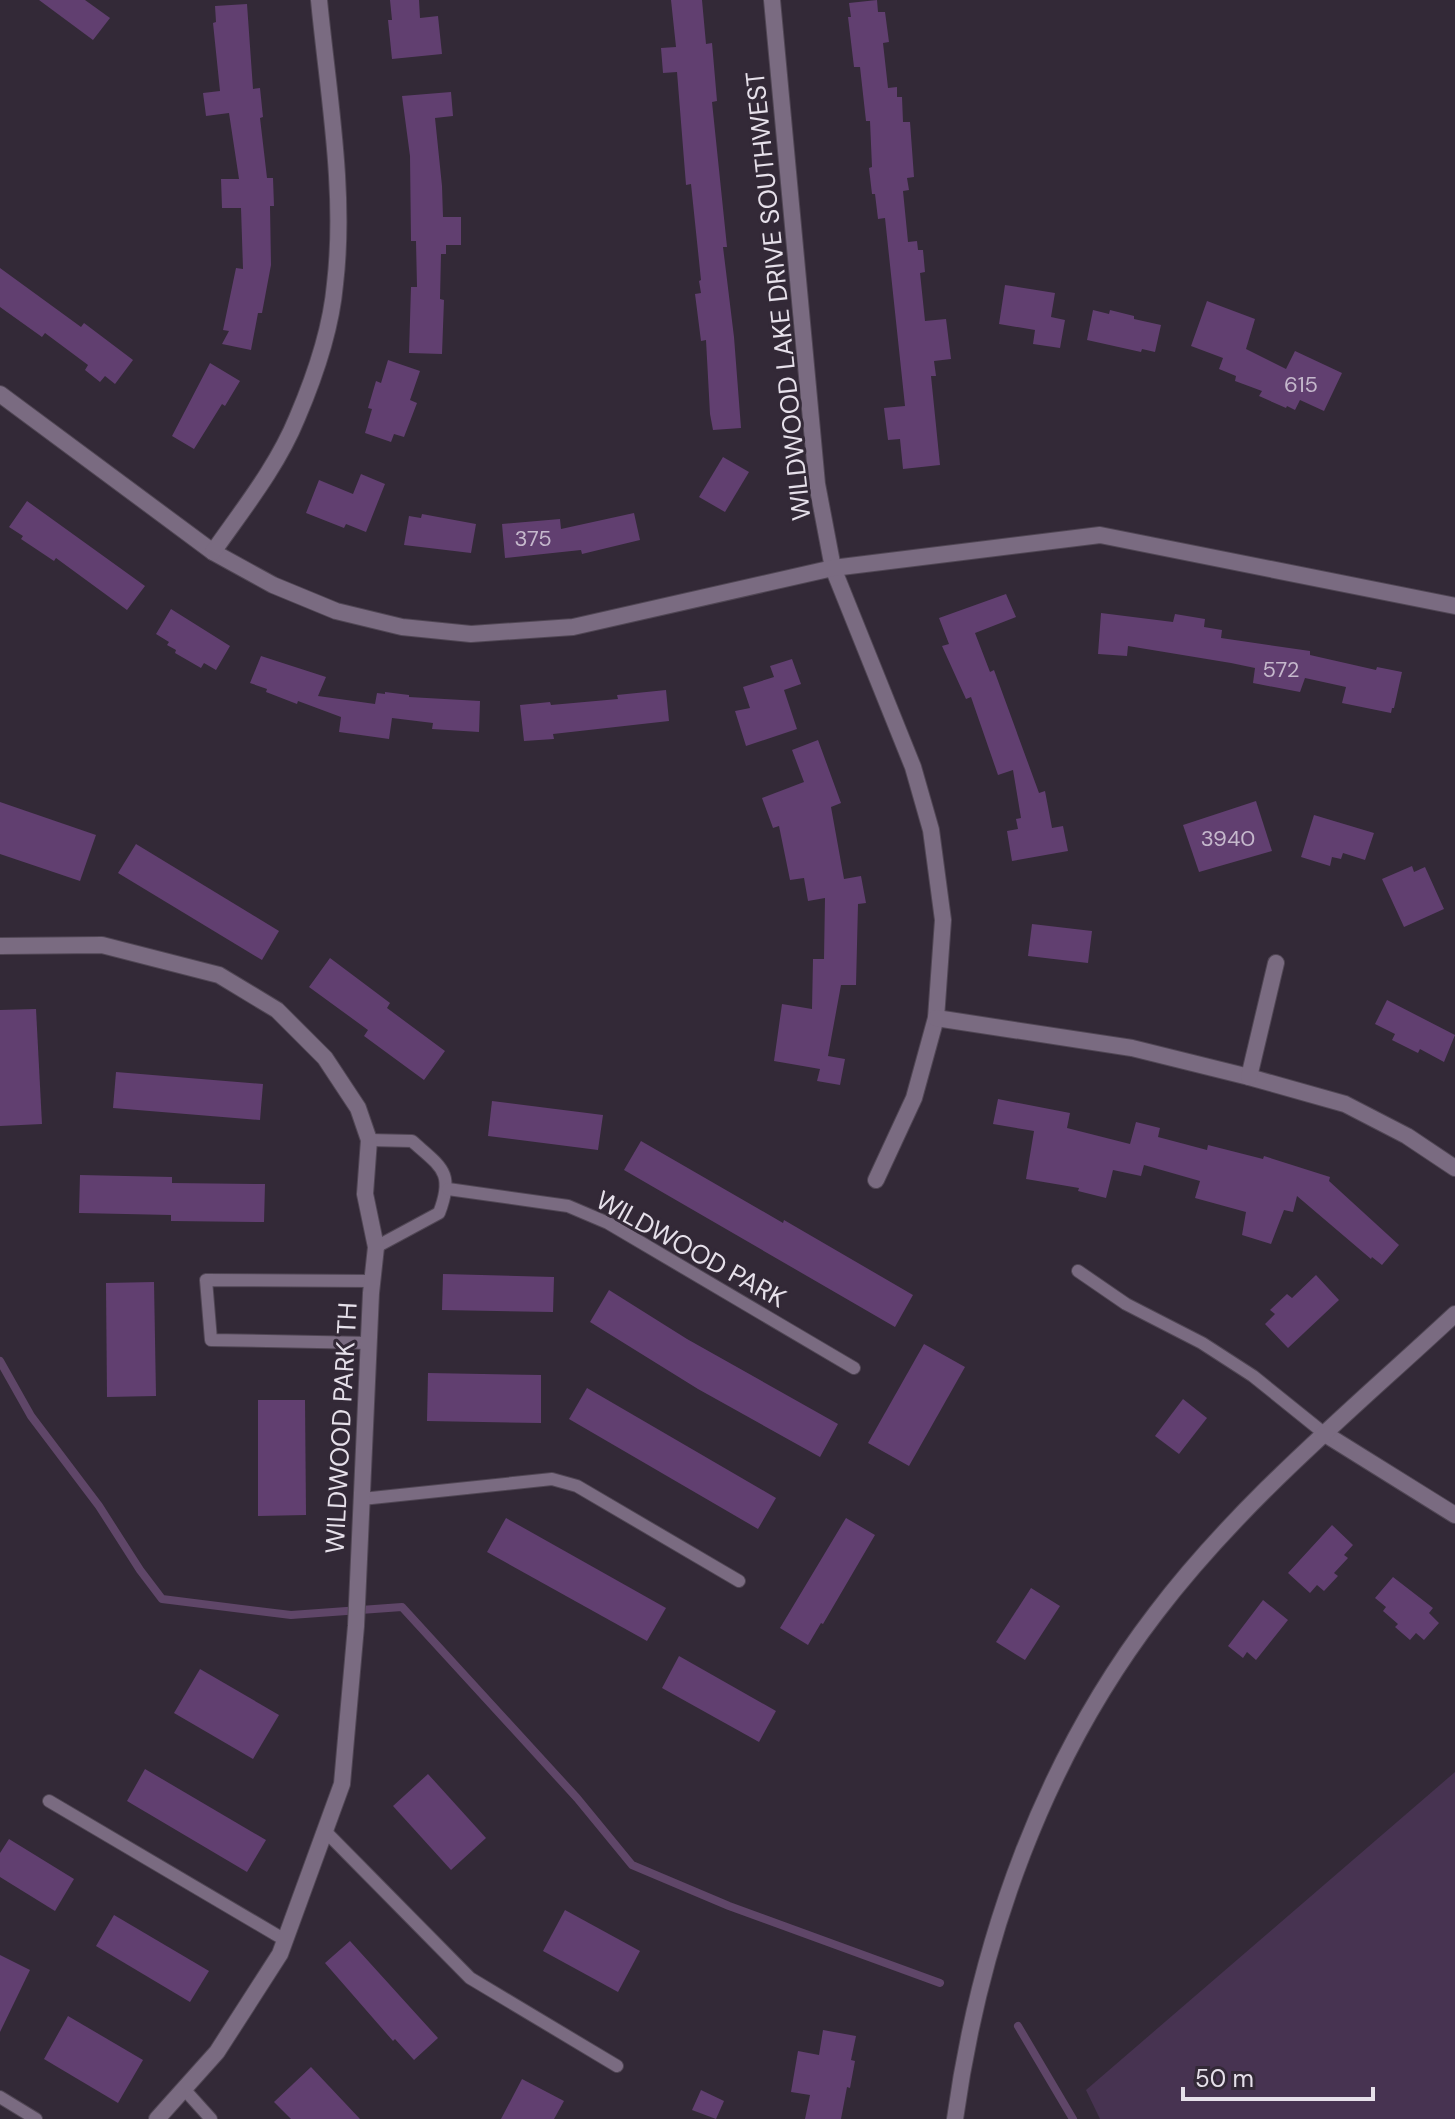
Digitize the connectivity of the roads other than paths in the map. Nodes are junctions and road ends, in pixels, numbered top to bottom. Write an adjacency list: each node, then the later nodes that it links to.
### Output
1 (319, 0): 4 (street)
2 (772, 0): 5 (street, WILDWOOD LAKE DRIVE SOUTHWEST)
3 (0, 394): 4 (street)
4 (213, 552): 5 (street)
5 (833, 568): 6 (street); 9 (street, WILDWOOD LAKE DRIVE SOUTHWEST)
6 (1455, 606)
7 (0, 946): 11 (street, WILDWOOD PARK TH)
8 (1276, 963): 10 (street)
9 (936, 1018): 10 (street); 13 (street, WILDWOOD LAKE DRIVE SOUTHWEST)
10 (1249, 1077): 12 (street)
11 (369, 1140): 14 (lane); 15 (street, WILDWOOD PARK TH)
12 (1455, 1168)
13 (876, 1180)
14 (448, 1189): 15 (lane); 20 (lane, WILDWOOD PARK)
15 (376, 1247): 17 (street, WILDWOOD PARK TH)
16 (1078, 1271): 21 (lane)
17 (372, 1281): 19 (street, WILDWOOD PARK TH); 19 (lane)
18 (1455, 1314): 21 (street)
19 (369, 1343): 22 (street, WILDWOOD PARK TH)
20 (854, 1368)
21 (1325, 1434): 23 (street); 34 (street)
22 (362, 1499): 24 (lane); 26 (street, WILDWOOD PARK TH)
23 (1455, 1515)
24 (739, 1581)
25 (49, 1801): 27 (lane)
26 (325, 1831): 27 (street, WILDWOOD PARK TH); 28 (lane)
27 (285, 1940): 29 (street, WILDWOOD PARK TH)
28 (617, 2066)
29 (184, 2089): 32 (street, WILDWOOD PARK TH); 33 (lane)
30 (0, 2097): 31 (lane)
31 (36, 2119)
32 (157, 2119)
33 (211, 2119)
34 (955, 2119)

